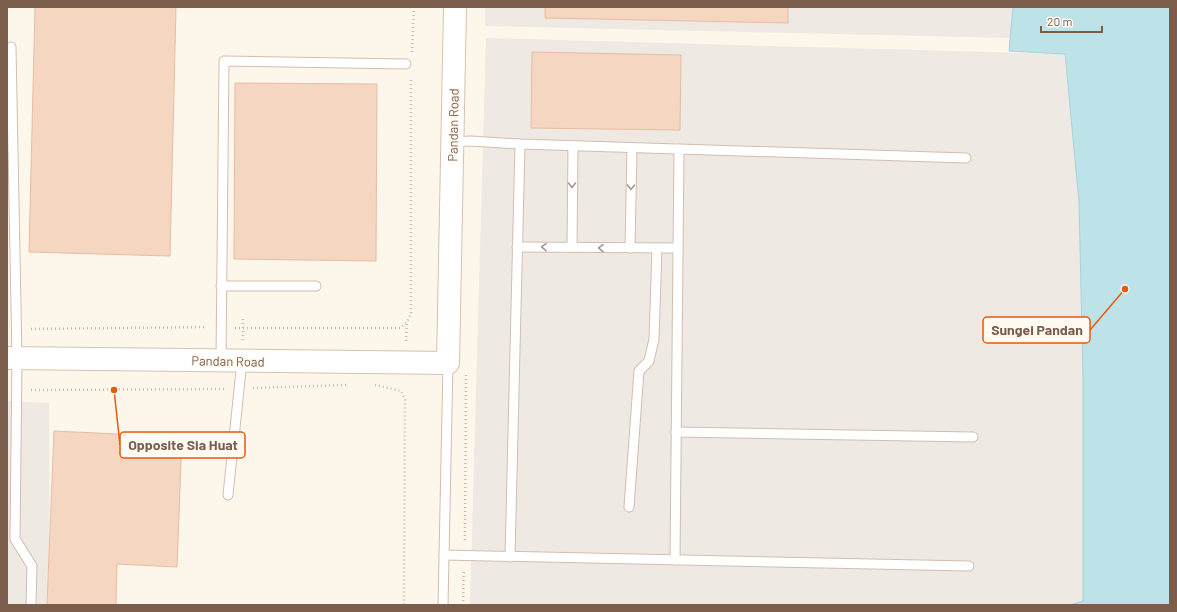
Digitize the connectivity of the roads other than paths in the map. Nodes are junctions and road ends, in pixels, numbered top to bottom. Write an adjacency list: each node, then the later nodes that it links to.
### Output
1 (455, 7): 4 (street, Pandan Road)
2 (11, 47): 17 (lane)
3 (409, 62): 15 (lane)
4 (452, 142): 5 (lane); 20 (street, Pandan Road)
5 (520, 144): 6 (lane); 10 (lane)
6 (572, 146): 7 (lane); 11 (lane, one-way to 11)
7 (632, 148): 8 (lane); 12 (lane, one-way to 12)
8 (679, 149): 9 (lane); 14 (lane)
9 (966, 158)
10 (517, 247): 11 (lane, one-way to 10); 27 (lane)
11 (572, 247): 12 (lane, one-way to 11)
12 (630, 248): 13 (lane)
13 (657, 248): 14 (lane); 24 (lane)
14 (678, 248): 21 (lane)
15 (221, 286): 16 (lane); 18 (lane)
16 (316, 286)
17 (12, 358): 18 (street, Pandan Road); 25 (lane)
18 (221, 360): 19 (street, Pandan Road)
19 (242, 361): 20 (street, Pandan Road); 23 (lane)
20 (448, 363): 26 (lane, Pandan Road)
21 (676, 432): 22 (lane); 28 (lane)
22 (973, 437)
23 (228, 495)
24 (629, 507)
25 (11, 538): 30 (lane)
26 (444, 555): 27 (lane); 31 (lane, Pandan Road)
27 (510, 557): 28 (lane)
28 (675, 560): 29 (lane)
29 (969, 566)
30 (31, 605)
31 (443, 605)

